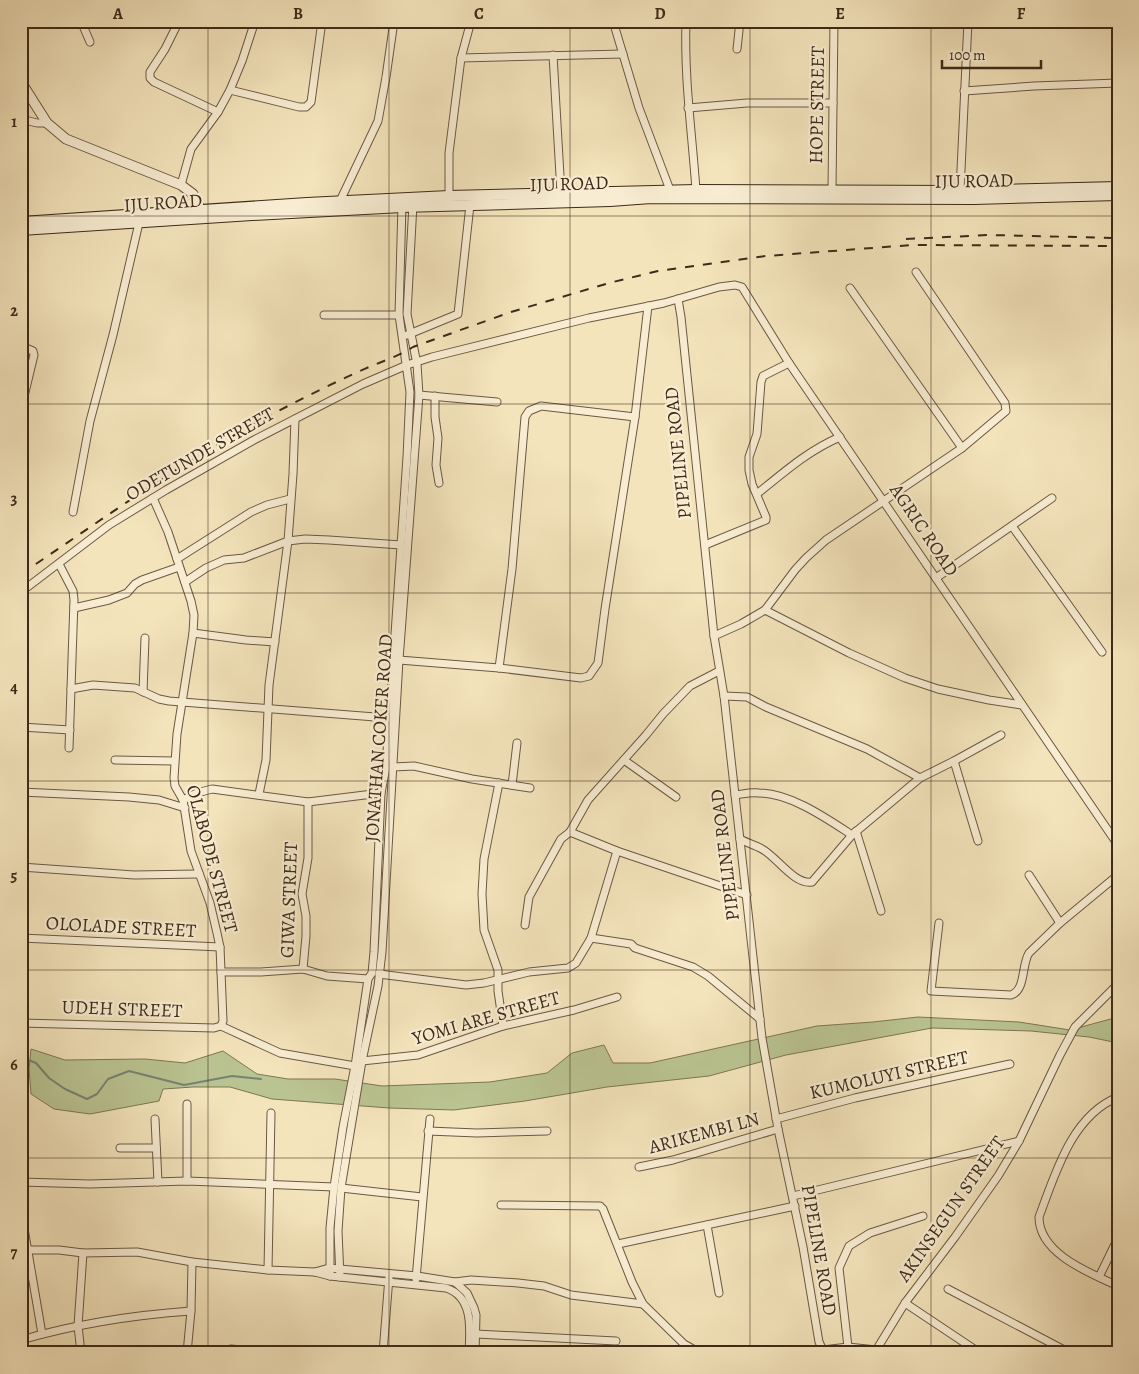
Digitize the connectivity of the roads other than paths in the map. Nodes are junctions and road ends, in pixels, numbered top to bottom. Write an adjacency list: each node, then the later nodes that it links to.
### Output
1 (81, 21): 12 (street)
2 (179, 21): 23 (street)
3 (255, 21): 19 (street)
4 (322, 21): 19 (street)
5 (394, 21): 35 (street)
6 (470, 21): 16 (street)
7 (614, 21): 14 (street)
8 (686, 21): 22 (street)
9 (740, 21): 13 (street)
10 (834, 21): 21 (street, HOPE STREET)
11 (968, 21): 20 (street)
12 (90, 42)
13 (737, 49)
14 (623, 54): 15 (street); 29 (street)
15 (553, 55): 16 (street); 32 (street)
16 (461, 58): 34 (street)
17 (21, 82): 25 (street)
18 (1118, 84): 20 (street)
19 (230, 90): 23 (street)
20 (964, 91): 31 (street)
21 (833, 103): 22 (street); 28 (street, HOPE STREET)
22 (688, 108): 30 (street)
23 (218, 112): 26 (street)
24 (21, 119): 25 (street)
25 (46, 123): 26 (street)
26 (181, 185): 38 (street)
27 (1118, 187): 31 (main road, IJU ROAD)
28 (832, 189): 30 (main road, IJU ROAD); 31 (main road, IJU ROAD)
29 (670, 190): 30 (main road, IJU ROAD); 32 (main road, IJU ROAD)
30 (696, 190)
31 (960, 190)
32 (561, 193): 34 (main road, IJU ROAD)
33 (1118, 195): 37 (main road, IJU ROAD)
34 (449, 196): 36 (main road, IJU ROAD)
35 (340, 201): 36 (main road, IJU ROAD); 38 (main road, IJU ROAD)
36 (408, 203): 37 (main road, IJU ROAD); 40 (main road, IJU ROAD); 46 (street, JONATHAN COKER ROAD); 48 (street, JONATHAN COKER ROAD)
37 (470, 205): 48 (street)
38 (200, 209): 39 (main road, IJU ROAD)
39 (21, 222)
40 (139, 223): 41 (main road, IJU ROAD); 68 (street)
41 (21, 230)
42 (916, 272): 61 (street)
43 (850, 288): 61 (street)
44 (678, 299): 45 (street, ODETUNDE STREET); 51 (street, AGRIC ROAD); 71 (street, PIPELINE ROAD)
45 (648, 306): 52 (street, ODETUNDE STREET); 58 (street)
46 (399, 315): 47 (street); 49 (street, JONATHAN COKER ROAD)
47 (324, 316)
48 (410, 333): 49 (street); 52 (street, JONATHAN COKER ROAD)
49 (401, 337): 53 (street, JONATHAN COKER ROAD)
50 (21, 346): 57 (street)
51 (789, 363): 60 (street, AGRIC ROAD); 63 (street)
52 (417, 364): 53 (street, ODETUNDE STREET); 54 (street, JONATHAN COKER ROAD)
53 (407, 366): 59 (street, ODETUNDE STREET); 72 (street, JONATHAN COKER ROAD)
54 (419, 395): 55 (street); 86 (street, JONATHAN COKER ROAD)
55 (435, 396): 56 (street); 62 (street)
56 (497, 402)
57 (21, 409)
58 (635, 417): 87 (street); 87 (street)
59 (295, 419): 64 (street, ODETUNDE STREET); 66 (street)
60 (840, 437): 63 (street); 67 (street, AGRIC ROAD)
61 (962, 448): 67 (street)
62 (439, 482)
63 (757, 494): 71 (street)
64 (153, 498): 73 (street, OLABODE STREET); 74 (street, ODETUNDE STREET)
65 (1052, 498): 69 (street)
66 (290, 499): 70 (street); 73 (street)
67 (884, 500): 76 (street, AGRIC ROAD); 80 (street)
68 (73, 512)
69 (1012, 526): 76 (street); 85 (street)
70 (288, 541): 72 (street); 77 (street); 84 (street)
71 (705, 545): 82 (street, PIPELINE ROAD)
72 (400, 546): 95 (street, JONATHAN COKER ROAD)
73 (177, 560): 75 (street, OLABODE STREET)
74 (59, 564): 78 (street, ODETUNDE STREET); 79 (street)
75 (179, 567): 77 (street, OLABODE STREET); 79 (street)
76 (936, 578): 93 (street, AGRIC ROAD)
77 (185, 582): 81 (street, OLABODE STREET)
78 (21, 592)
79 (74, 608): 89 (street)
80 (765, 610): 82 (street); 93 (street)
81 (193, 633): 84 (street); 92 (street, OLABODE STREET)
82 (714, 636): 88 (street, PIPELINE ROAD)
83 (144, 638): 90 (street)
84 (275, 642): 94 (street)
85 (1102, 652)
86 (400, 660): 87 (street); 105 (street, JONATHAN COKER ROAD)
87 (499, 668)
88 (718, 671): 91 (street, PIPELINE ROAD); 102 (street)
89 (71, 688): 90 (street); 97 (street)
90 (143, 692): 92 (street)
91 (724, 696): 106 (street); 113 (street, PIPELINE ROAD)
92 (182, 701): 94 (street); 103 (street, OLABODE STREET)
93 (1022, 705): 122 (street, AGRIC ROAD)
94 (268, 710): 95 (street); 112 (street)
95 (388, 718): 111 (street, JONATHAN COKER ROAD)
96 (21, 727): 97 (street)
97 (70, 730): 100 (street)
98 (1001, 735): 104 (street)
99 (517, 743): 108 (street)
100 (70, 748)
101 (115, 760): 103 (street)
102 (624, 760): 114 (street); 118 (street)
103 (174, 761): 115 (street, OLABODE STREET)
104 (954, 761): 106 (street); 121 (street)
105 (393, 768): 107 (street); 138 (street, JONATHAN COKER ROAD)
106 (920, 778): 119 (street)
107 (499, 783): 108 (street); 140 (street)
108 (512, 785): 109 (street)
109 (530, 788)
110 (21, 792): 117 (street)
111 (381, 793): 116 (street); 139 (street, JONATHAN COKER ROAD)
112 (259, 794): 115 (street); 116 (street)
113 (735, 795): 119 (street); 120 (street, PIPELINE ROAD)
114 (676, 797)
115 (183, 800): 117 (street, OLABODE STREET)
116 (308, 802): 136 (street, GIWA STREET)
117 (185, 808): 125 (street, OLABODE STREET)
118 (570, 832): 123 (street); 132 (street)
119 (854, 833): 120 (street); 129 (street)
120 (740, 839): 128 (street, PIPELINE ROAD)
121 (978, 841)
122 (1118, 845)
123 (616, 851): 128 (street); 134 (street)
124 (21, 867): 125 (street)
125 (199, 874): 135 (street, OLABODE STREET)
126 (1030, 875): 131 (street)
127 (1118, 875): 131 (street)
128 (747, 895): 143 (street, PIPELINE ROAD)
129 (881, 911)
130 (939, 923): 131 (street)
131 (1060, 923)
132 (525, 925)
133 (21, 938): 135 (street, OLOLADE STREET)
134 (591, 938): 140 (street); 143 (street)
135 (220, 948): 137 (street, OLABODE STREET)
136 (303, 968): 137 (street); 139 (street)
137 (221, 972): 145 (street, OLABODE STREET)
138 (379, 974): 140 (street); 147 (street, JONATHAN COKER ROAD)
139 (368, 979): 147 (street, JONATHAN COKER ROAD)
140 (498, 979): 146 (street)
141 (1118, 984): 158 (street, AKINSEGUN STREET)
142 (617, 997): 146 (street, YOMI ARE STREET)
143 (760, 1020): 154 (street, PIPELINE ROAD)
144 (21, 1023): 145 (street, UDEH STREET)
145 (221, 1026): 147 (street, YOMI ARE STREET)
146 (503, 1026): 147 (street, YOMI ARE STREET)
147 (358, 1063): 166 (street, JONATHAN COKER ROAD)
148 (1010, 1064): 154 (street, KUMOLUYI STREET)
149 (1118, 1097): 186 (street)
150 (187, 1104): 162 (street)
151 (271, 1114): 165 (street)
152 (155, 1119): 160 (street)
153 (430, 1119): 156 (street)
154 (776, 1119): 155 (street, PIPELINE ROAD)
155 (778, 1129): 161 (street, ARIKEMBI LN); 167 (street, PIPELINE ROAD)
156 (428, 1131): 157 (street); 168 (street)
157 (548, 1131)
158 (1019, 1141): 167 (street); 194 (street, AKINSEGUN STREET)
159 (120, 1148): 160 (street)
160 (156, 1148): 164 (street)
161 (639, 1167)
162 (187, 1181): 164 (street); 165 (street)
163 (21, 1182): 164 (street)
164 (158, 1182)
165 (270, 1184): 166 (street); 182 (street)
166 (338, 1187): 168 (street); 180 (street, JONATHAN COKER ROAD); 181 (street, JONATHAN COKER ROAD)
167 (793, 1196): 170 (street, PIPELINE ROAD)
168 (422, 1197): 188 (street)
169 (501, 1205): 176 (street)
170 (795, 1206): 173 (street); 204 (street, PIPELINE ROAD)
171 (21, 1212): 175 (street)
172 (923, 1216): 202 (street)
173 (707, 1225): 176 (street); 193 (street)
174 (1118, 1238): 186 (street)
175 (24, 1243): 177 (street)
176 (618, 1244): 195 (street)
177 (29, 1250): 178 (street); 198 (street)
178 (83, 1253): 179 (street); 197 (street)
179 (192, 1262): 182 (street); 196 (street)
180 (329, 1268): 181 (street); 183 (street); 184 (street, JONATHAN COKER ROAD)
181 (340, 1269): 185 (street, JONATHAN COKER ROAD); 187 (street)
182 (268, 1270): 183 (street)
183 (315, 1272): 184 (street)
184 (330, 1276): 185 (street)
185 (340, 1277): 187 (street)
186 (1099, 1277): 190 (street)
187 (389, 1278): 188 (street); 210 (street)
188 (416, 1280): 189 (street); 191 (street)
189 (455, 1282): 191 (street); 195 (street); 199 (street)
190 (1118, 1286)
191 (450, 1289): 211 (street)
192 (948, 1289): 215 (street)
193 (719, 1293)
194 (905, 1303): 205 (street, AKINSEGUN STREET); 206 (street)
195 (643, 1304): 213 (street)
196 (191, 1311): 197 (street); 208 (street)
197 (78, 1326): 198 (street); 207 (street)
198 (42, 1334): 200 (street)
199 (476, 1334): 201 (street); 212 (street)
200 (21, 1340)
201 (616, 1341)
202 (848, 1347): 204 (street); 205 (street)
203 (231, 1349): 209 (street)
204 (823, 1350): 214 (street)
205 (876, 1351)
206 (976, 1352)
207 (81, 1353)
208 (186, 1353)
209 (277, 1353)
210 (383, 1353)
211 (469, 1353)
212 (475, 1353)
213 (700, 1353)
214 (804, 1353)
215 (1070, 1353)

